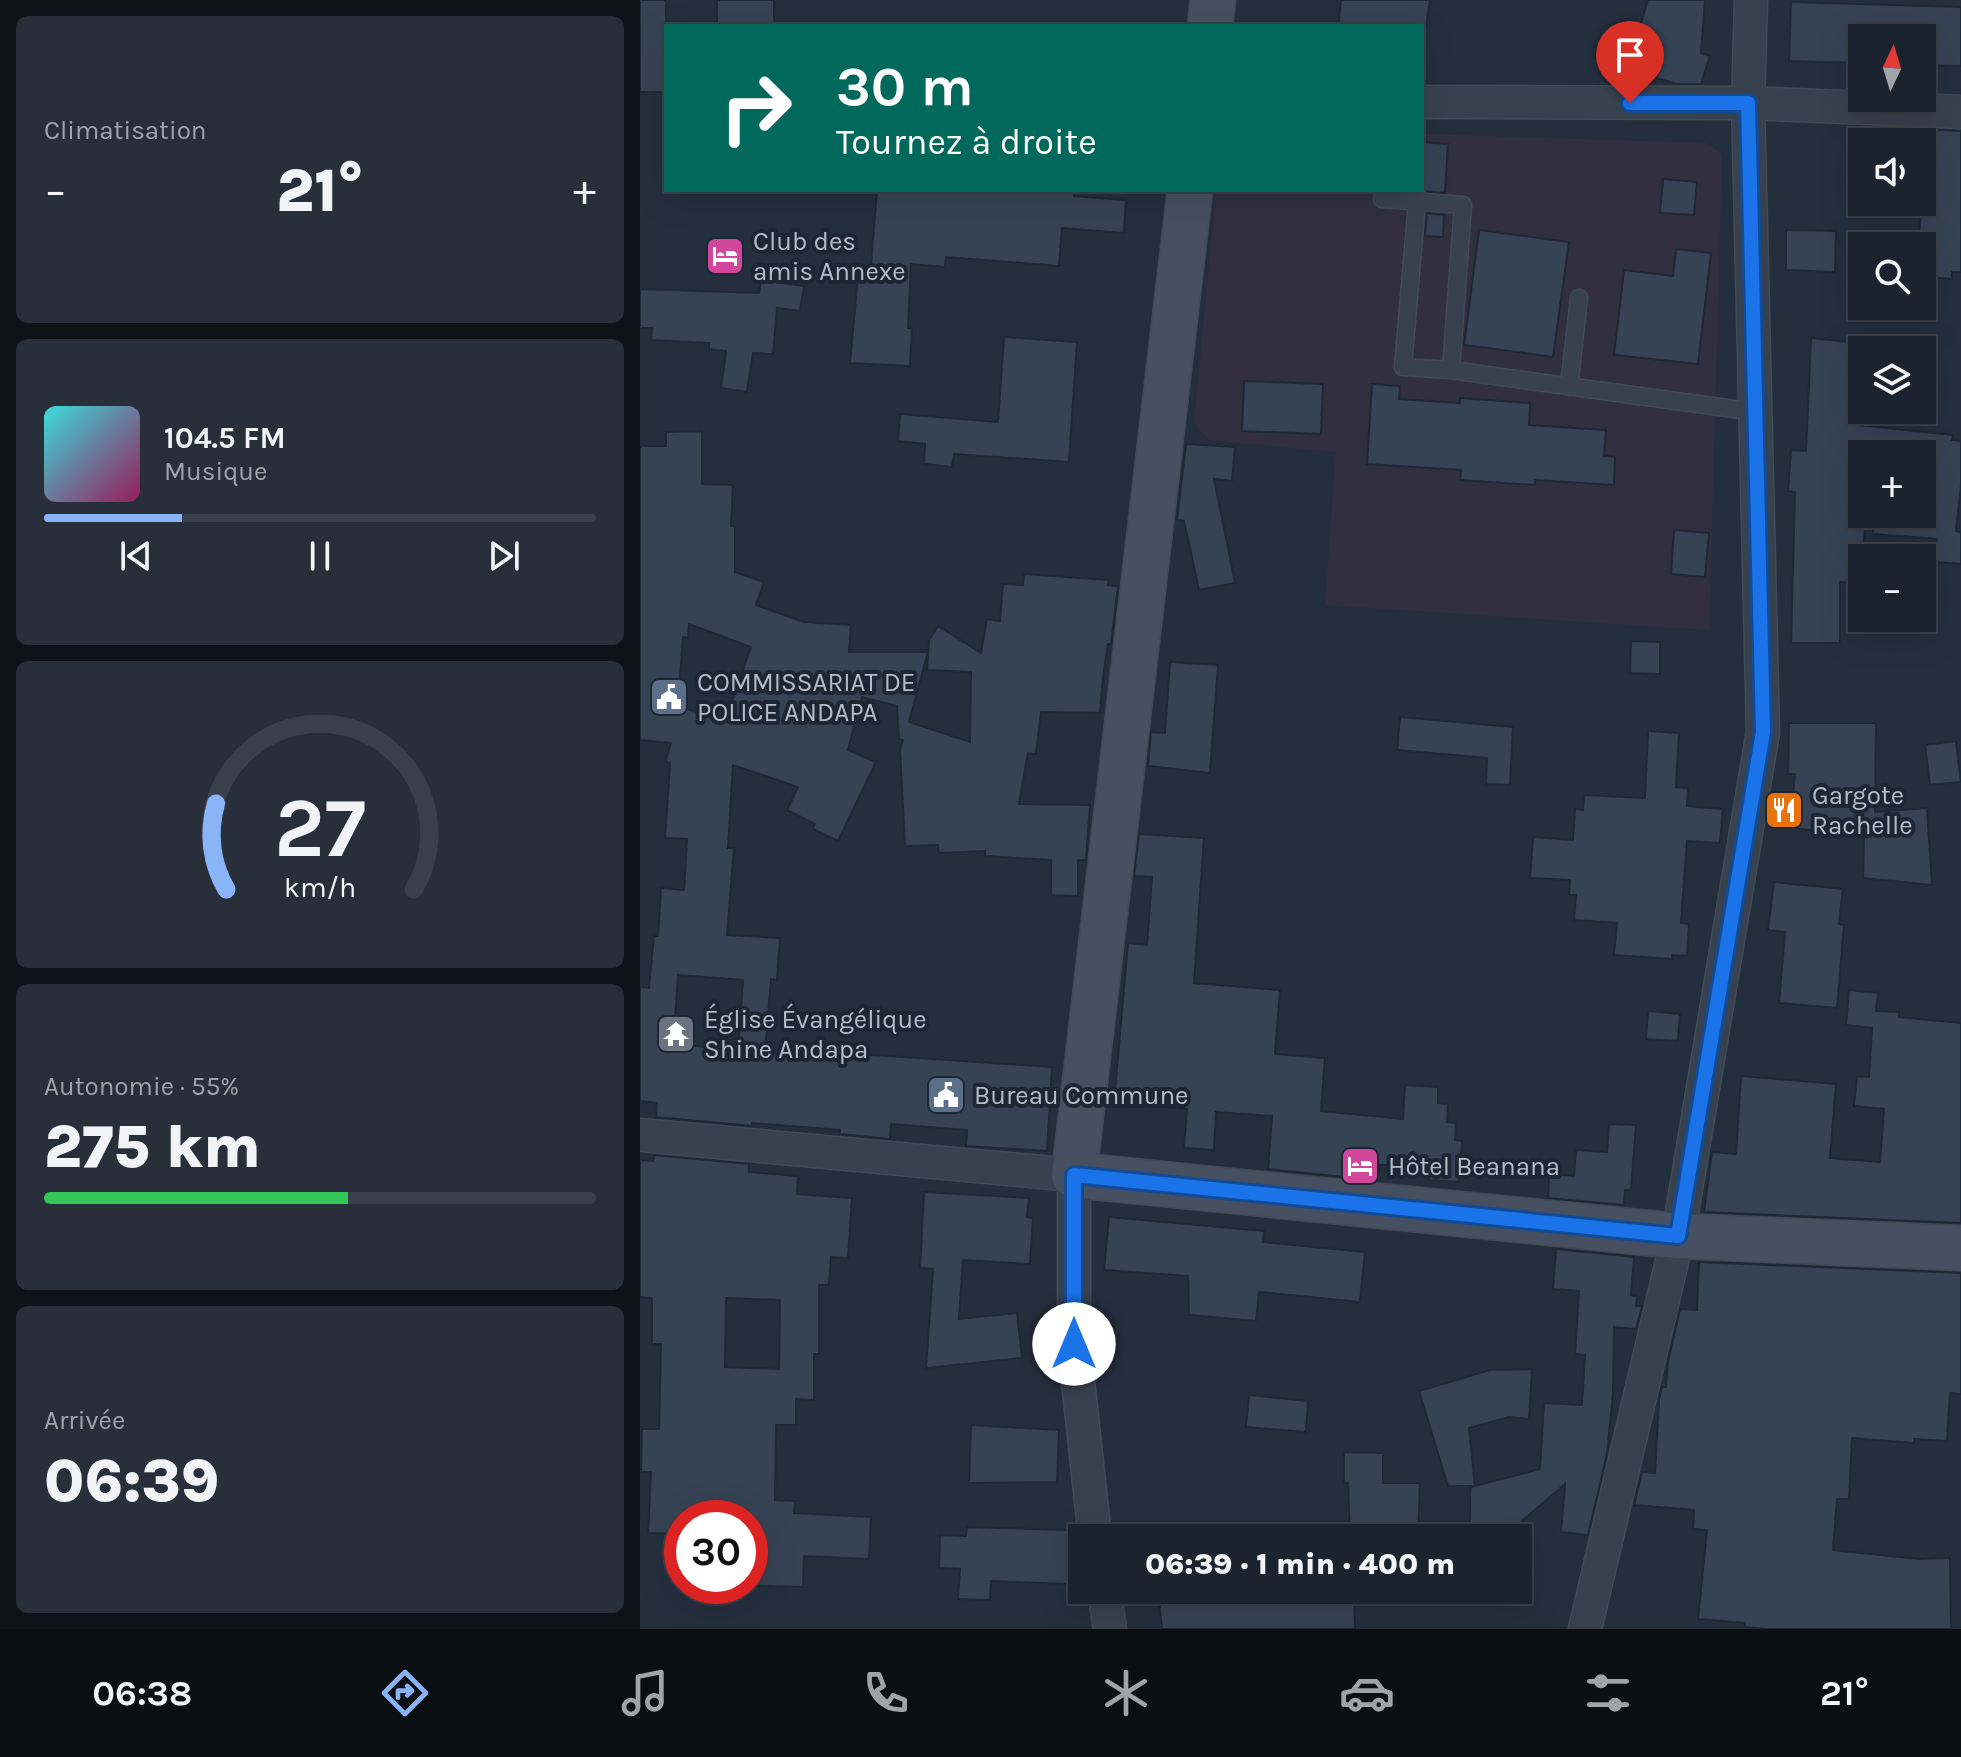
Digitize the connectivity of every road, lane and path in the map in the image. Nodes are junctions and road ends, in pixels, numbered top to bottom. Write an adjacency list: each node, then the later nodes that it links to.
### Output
1 (1213, 0): 3 (street)
2 (1751, 0): 5 (street)
3 (1210, 24)
4 (1424, 102): 5 (street)
5 (1748, 103): 6 (street); 13 (street)
6 (1961, 112)
7 (1190, 192): 15 (street)
8 (1382, 199): 9 (lane)
9 (1417, 202): 11 (lane); 11 (lane)
10 (1579, 298): 12 (lane)
11 (1451, 370): 12 (lane)
12 (1569, 387): 13 (lane)
13 (1756, 412): 16 (street)
14 (640, 1135): 15 (street)
15 (1074, 1175): 16 (street); 18 (street)
16 (1678, 1236): 17 (street); 21 (street)
17 (1961, 1248)
18 (1093, 1524)
19 (1106, 1604): 20 (street)
20 (1110, 1629)
21 (1585, 1629)

